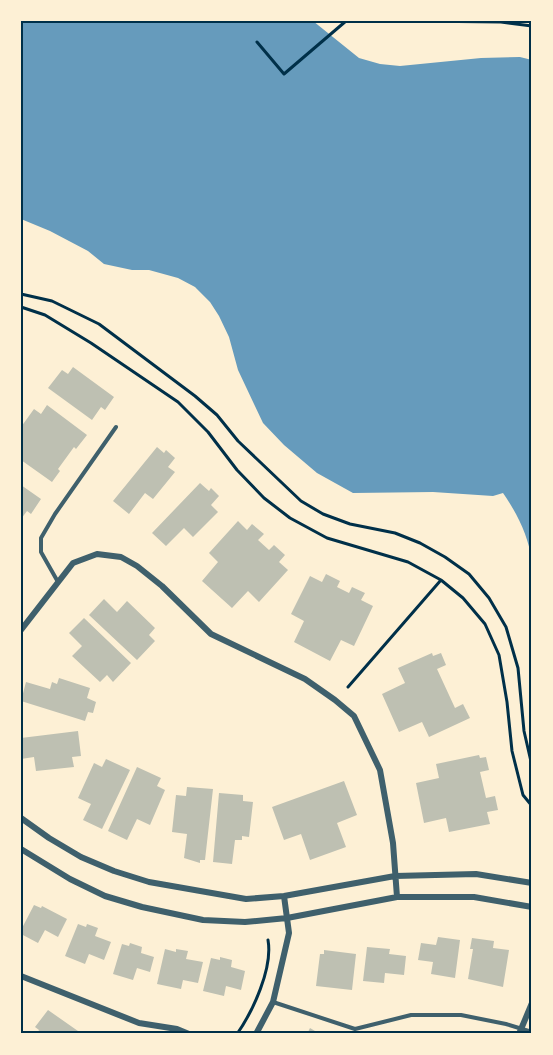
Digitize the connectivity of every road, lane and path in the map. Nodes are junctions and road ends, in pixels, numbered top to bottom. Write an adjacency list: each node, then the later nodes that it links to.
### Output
1 (346, 21): 4 (path)
2 (415, 21): 3 (path)
3 (532, 26)
4 (257, 42)
5 (21, 294): 12 (path)
6 (21, 307): 8 (path)
7 (116, 428): 9 (lane)
8 (441, 580): 11 (path); 13 (path)
9 (58, 582): 10 (street); 16 (street)
10 (21, 630)
11 (348, 687)
12 (532, 766)
13 (532, 806)
14 (21, 818): 18 (street)
15 (21, 849): 21 (street)
16 (395, 876): 17 (street); 18 (street); 19 (street)
17 (532, 884)
18 (284, 896): 21 (street)
19 (397, 897): 20 (street); 21 (street)
20 (532, 907)
21 (287, 918): 24 (street)
22 (268, 940): 29 (path)
23 (21, 977): 28 (street)
24 (273, 1002): 26 (lane); 30 (street)
25 (532, 1003): 26 (street)
26 (520, 1031): 27 (lane)
27 (532, 1032)
28 (189, 1034)
29 (237, 1034)
30 (256, 1034)

